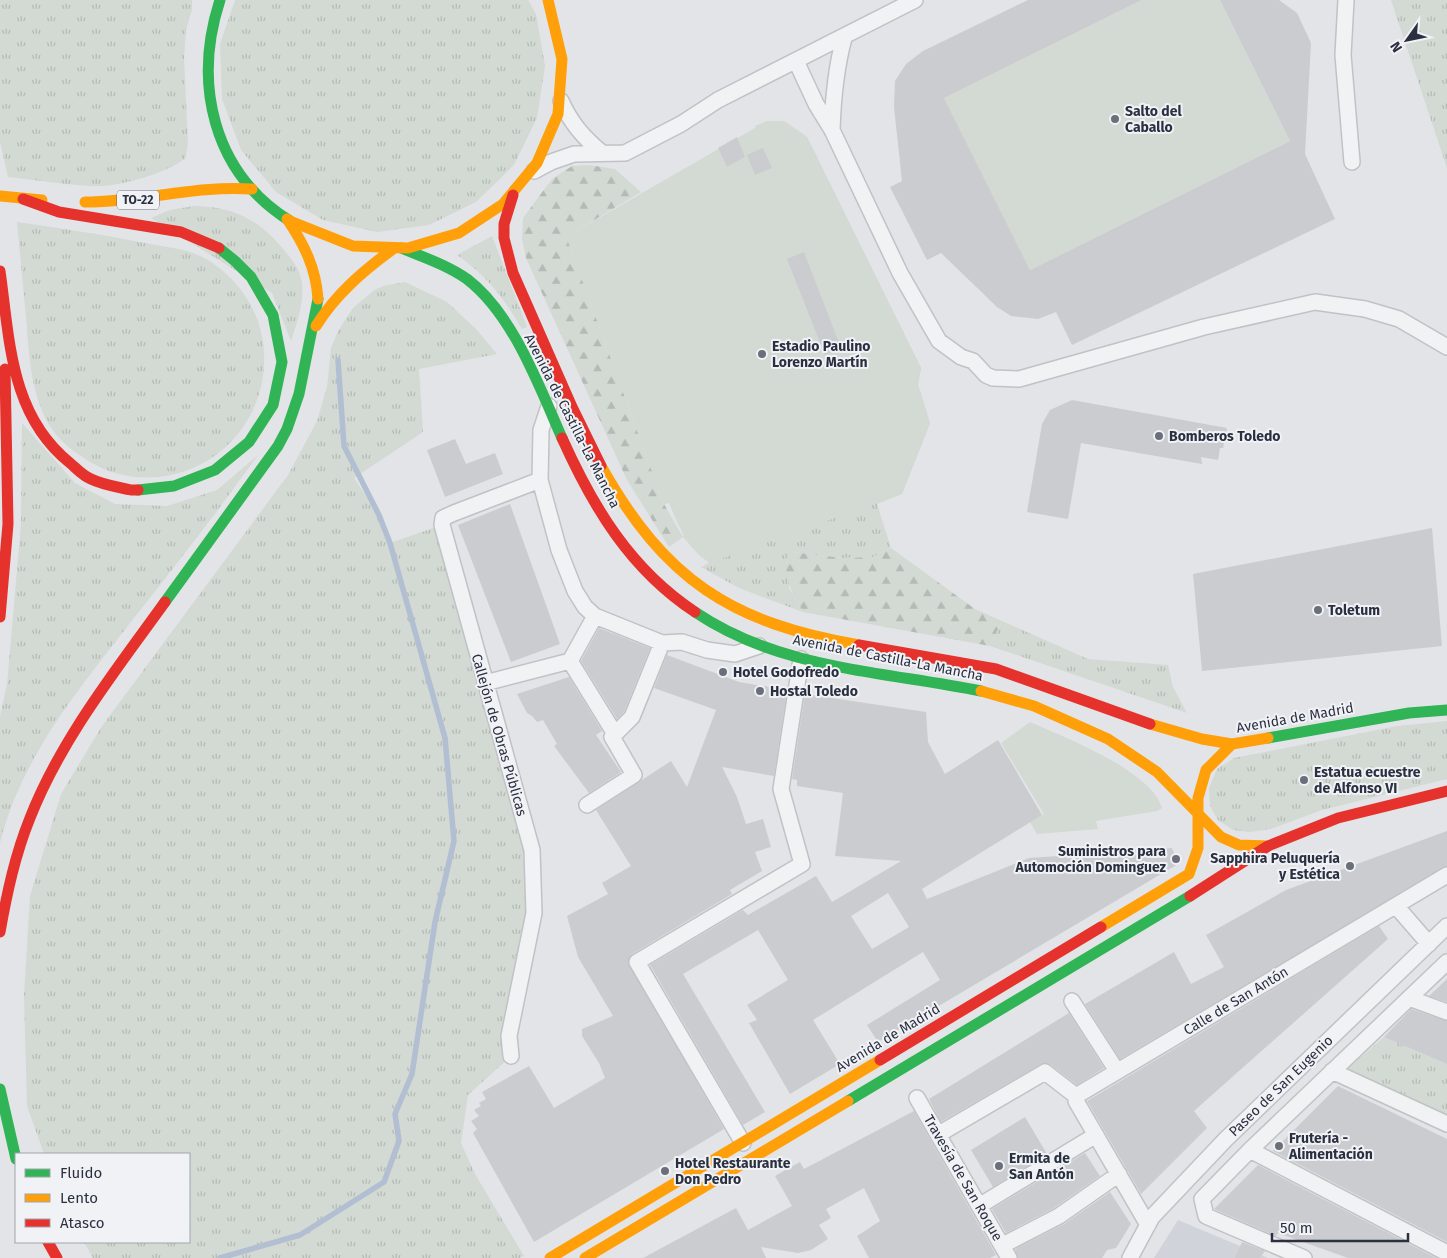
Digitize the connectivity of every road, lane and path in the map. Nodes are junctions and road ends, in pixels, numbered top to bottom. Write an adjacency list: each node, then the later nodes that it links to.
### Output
1 (220, 0): 14 (main road)
2 (548, 0): 6 (main road)
3 (915, 0): 7 (street)
4 (1346, 0): 12 (street)
5 (561, 8): 6 (main road)
6 (558, 24): 9 (main road)
7 (844, 38): 8 (street); 10 (street)
8 (796, 61): 10 (street); 11 (street)
9 (562, 101): 11 (street); 13 (main road)
10 (832, 130): 23 (street)
11 (601, 152): 13 (street)
12 (1352, 162)
13 (532, 172): 15 (main road)
14 (252, 190): 17 (main road, TO-22); 18 (main road)
15 (513, 195): 19 (main road); 35 (main road, Avenida de Castilla-La Mancha)
16 (0, 196): 17 (main road, TO-22)
17 (23, 199): 20 (main road)
18 (287, 219): 19 (main road); 22 (main road)
19 (397, 248): 22 (main road); 24 (main road, Avenida de Castilla-La Mancha)
20 (0, 272)
21 (0, 283): 27 (main road)
22 (309, 339): 43 (main road)
23 (1447, 347)
24 (549, 406): 25 (street); 29 (main road, Avenida de Castilla-La Mancha)
25 (540, 480): 26 (street); 32 (street, Callejón de Obras Públicas)
26 (595, 616): 28 (street); 31 (street)
27 (0, 617)
28 (662, 643): 29 (street); 34 (street)
29 (759, 646): 30 (main road, Avenida de Castilla-La Mancha)
30 (801, 659): 38 (main road, Avenida de Castilla-La Mancha); 58 (street)
31 (570, 661): 32 (street); 34 (street)
32 (485, 683): 49 (street, Callejón de Obras Públicas)
33 (1447, 710): 35 (main road, Avenida de Madrid)
34 (615, 734): 37 (street)
35 (1232, 744): 38 (main road, Avenida de Madrid)
36 (1447, 791): 39 (main road)
37 (587, 805)
38 (1200, 816): 39 (main road); 58 (main road, Avenida de Madrid)
39 (1268, 846): 69 (main road)
40 (1447, 875): 41 (street, Calle de San Antón)
41 (1396, 906): 44 (street); 50 (street, Calle de San Antón)
42 (1447, 926): 44 (street, Paseo de San Eugenio)
43 (0, 932)
44 (1429, 944): 63 (street, Paseo de San Eugenio)
45 (1447, 962): 46 (street, Paseo de San Eugenio)
46 (1409, 998): 48 (street); 51 (street, Paseo de San Eugenio)
47 (1072, 1001): 50 (street)
48 (1447, 1012)
49 (511, 1056)
50 (1117, 1071): 53 (street, Calle de San Antón)
51 (1332, 1071): 55 (street); 59 (street, Paseo de San Eugenio)
52 (0, 1089): 60 (main road)
53 (1076, 1096): 56 (street); 57 (street)
54 (917, 1098): 56 (street, Travesía de San Roque)
55 (1447, 1124)
56 (939, 1134): 62 (street, Travesía de San Roque)
57 (1096, 1135): 61 (street); 62 (street)
58 (743, 1143): 68 (main road, Avenida de Madrid)
59 (1250, 1150): 66 (street); 71 (street, Paseo de San Eugenio)
60 (15, 1155)
61 (1119, 1174): 63 (street); 65 (street)
62 (979, 1206): 65 (street, Travesía de San Roque)
63 (1148, 1225): 70 (street, Paseo de San Eugenio)
64 (49, 1243): 67 (main road)
65 (1006, 1252)
66 (1447, 1252)
67 (57, 1258)
68 (550, 1258)
69 (585, 1258)
70 (1130, 1258)
71 (1304, 1258)

